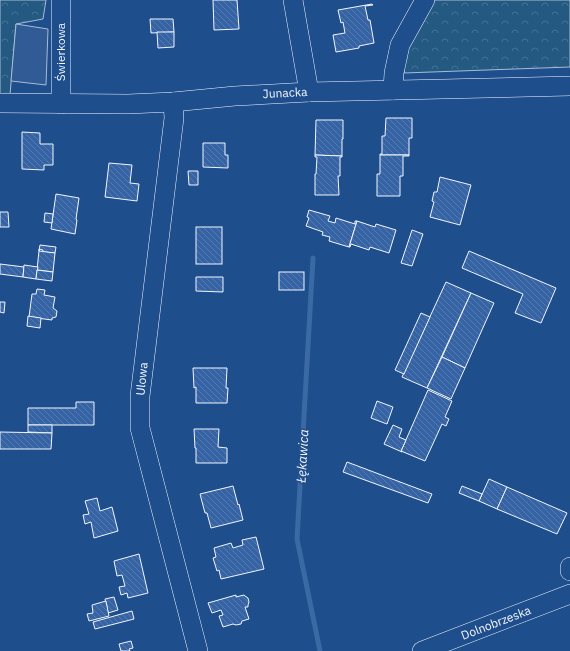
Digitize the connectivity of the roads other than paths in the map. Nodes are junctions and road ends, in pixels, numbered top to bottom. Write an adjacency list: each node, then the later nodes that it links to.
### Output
1 (61, 0): 9 (street, Świerkowa)
2 (293, 0): 6 (street)
3 (425, 0): 5 (street)
4 (570, 86): 5 (street, Junacka)
5 (393, 90): 6 (street, Junacka)
6 (309, 92): 7 (street, Junacka)
7 (173, 102): 9 (street, Junacka); 13 (street, Ulowa)
8 (0, 103): 9 (street, Junacka)
9 (61, 104)
10 (570, 568): 11 (street)
11 (570, 571)
12 (570, 594): 14 (street, Dolnobrzeska)
13 (198, 651)
14 (422, 651)

